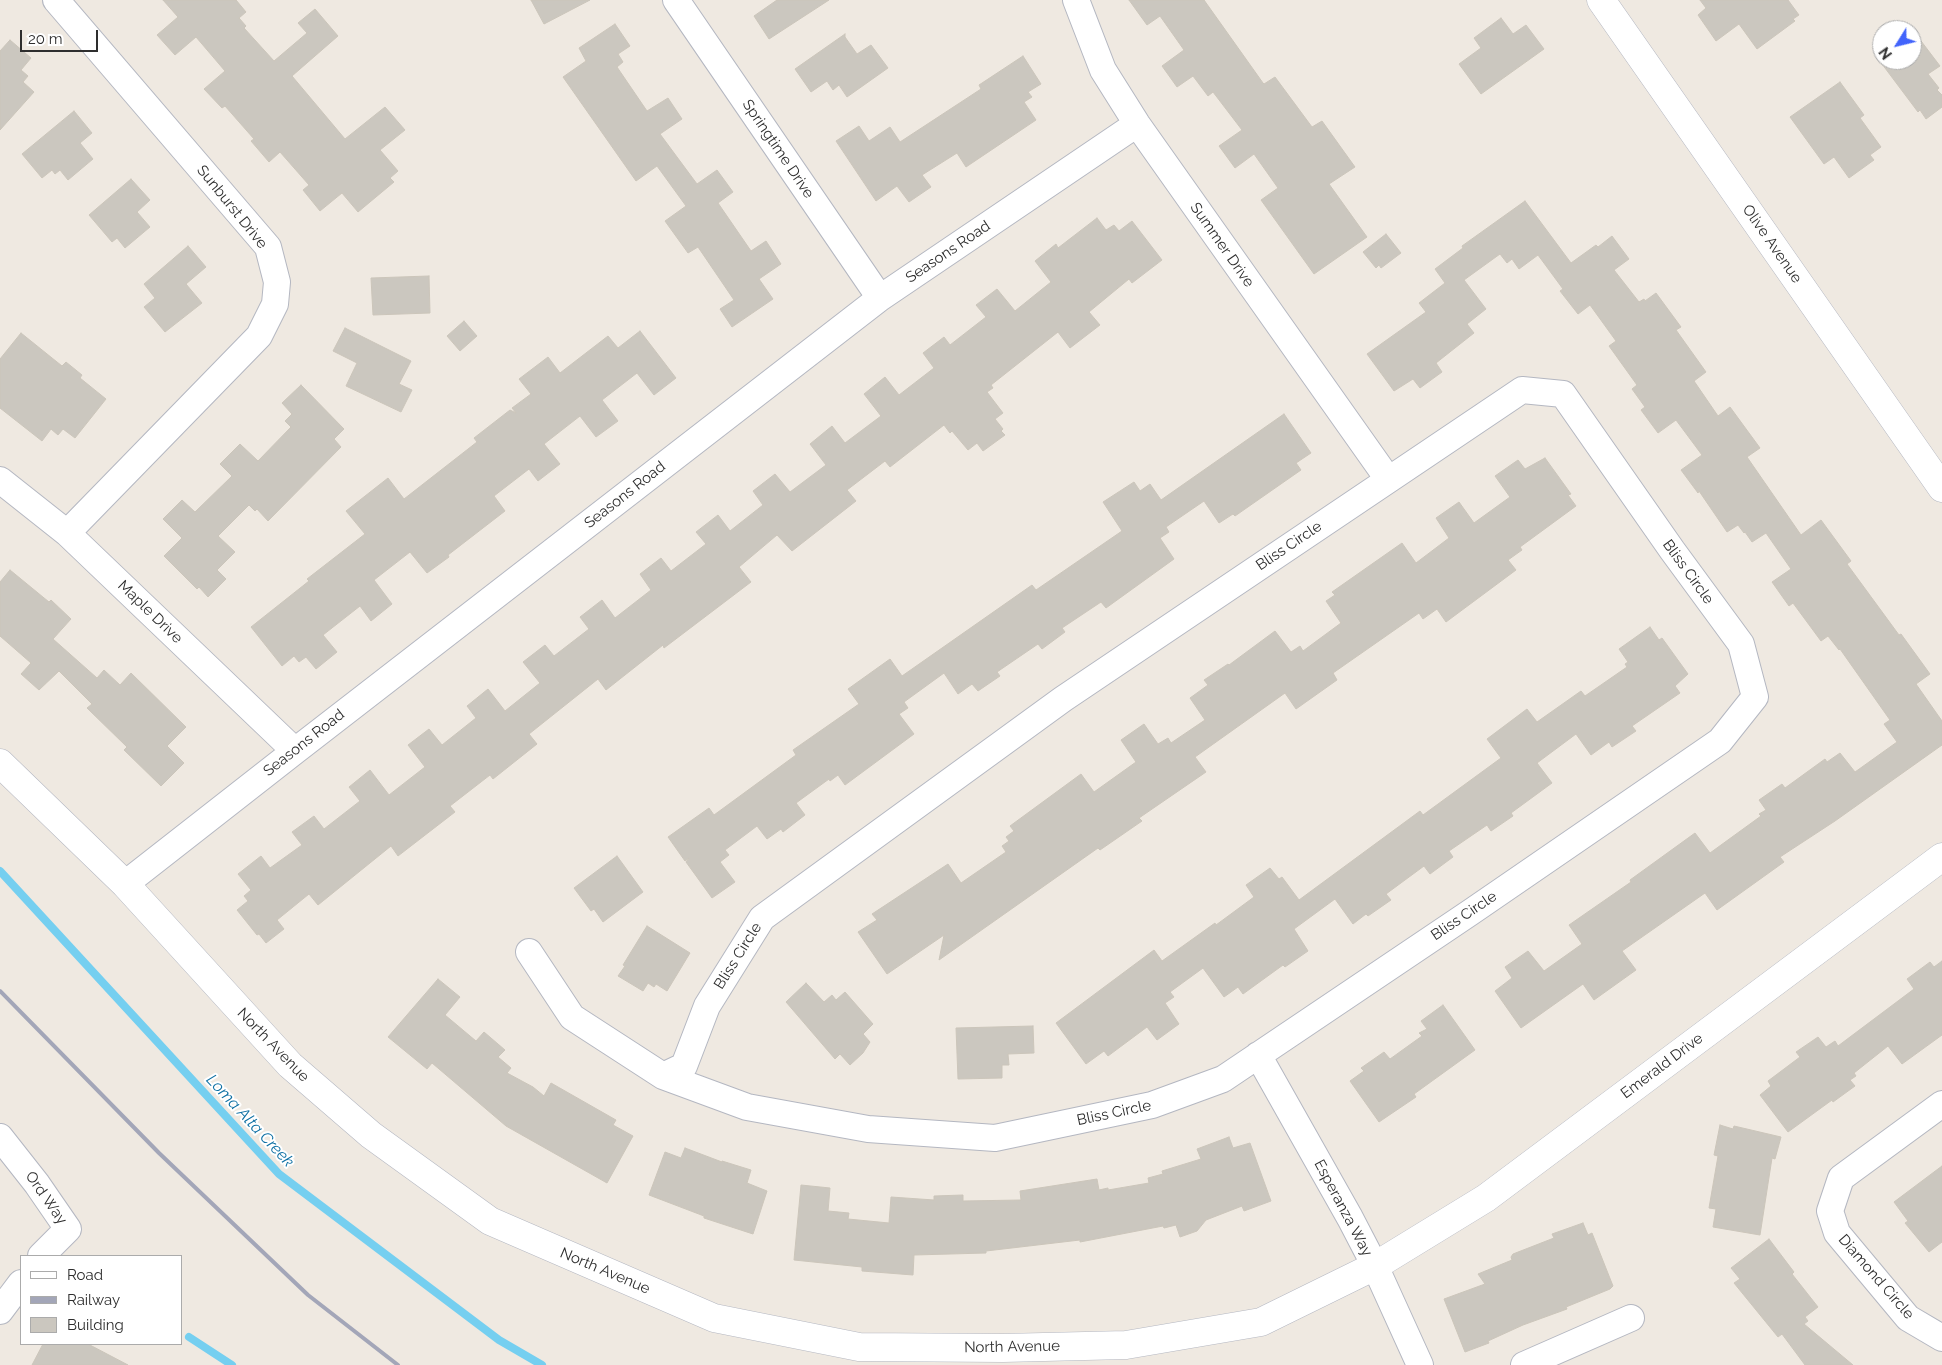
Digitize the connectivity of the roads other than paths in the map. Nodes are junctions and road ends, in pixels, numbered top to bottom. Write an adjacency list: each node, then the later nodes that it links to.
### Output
1 (56, 0): 10 (street, Sunburst Drive)
2 (676, 0): 6 (street, Springtime Drive)
3 (1076, 0): 5 (street, Summer Drive)
4 (1601, 0): 9 (main road, Olive Avenue)
5 (1137, 124): 6 (street, Seasons Road); 7 (street, Summer Drive)
6 (880, 298): 11 (street, Seasons Road)
7 (1388, 479): 16 (street, Bliss Circle); 17 (street, Bliss Circle)
8 (0, 480): 10 (street, Maple Drive)
9 (1942, 488)
10 (67, 533): 11 (street, Maple Drive)
11 (295, 751): 14 (street, Seasons Road)
12 (0, 763): 14 (main road, North Avenue)
13 (1942, 857): 21 (main road, Emerald Drive)
14 (125, 884): 21 (main road, North Avenue)
15 (529, 952): 17 (street, Bliss Circle)
16 (1258, 1055): 17 (street, Bliss Circle); 21 (street, Esperanza Way)
17 (663, 1076)
18 (1942, 1104): 25 (street, Diamond Circle)
19 (0, 1137): 20 (street, Ord Way)
20 (42, 1255)
21 (1375, 1266): 26 (street, Esperanza Way)
22 (20, 1284): 23 (street)
23 (0, 1311)
24 (1631, 1318): 27 (street)
25 (1942, 1338)
26 (1420, 1365)
27 (1524, 1365)

